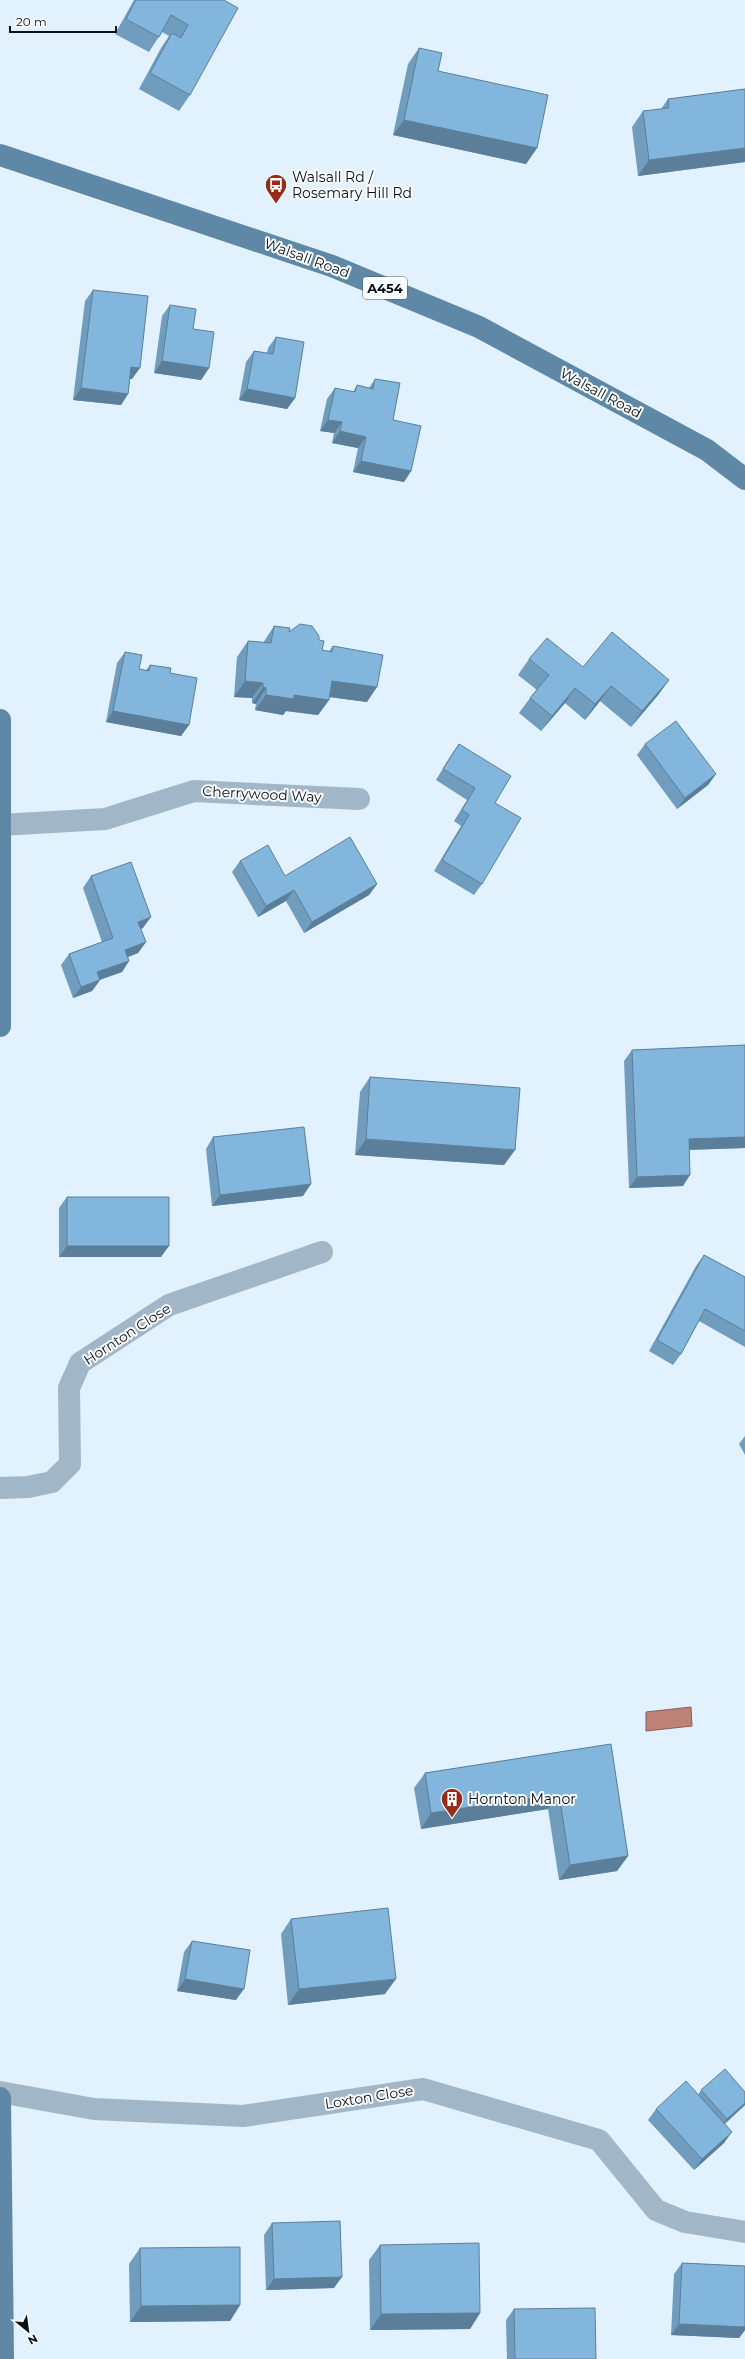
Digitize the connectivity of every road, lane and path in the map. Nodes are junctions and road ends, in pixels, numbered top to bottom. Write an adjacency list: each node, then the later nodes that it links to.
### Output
1 (0, 155): 2 (main road, Walsall Road / A454)
2 (745, 479)
3 (0, 720): 4 (main road)
4 (0, 791): 6 (main road)
5 (359, 799): 6 (street, Cherrywood Way)
6 (0, 825): 7 (main road)
7 (0, 1026)
8 (322, 1252): 9 (street, Hornton Close)
9 (0, 1488)
10 (0, 2092): 12 (street, Loxton Close)
11 (0, 2098): 13 (main road)
12 (745, 2232)
13 (3, 2359)

